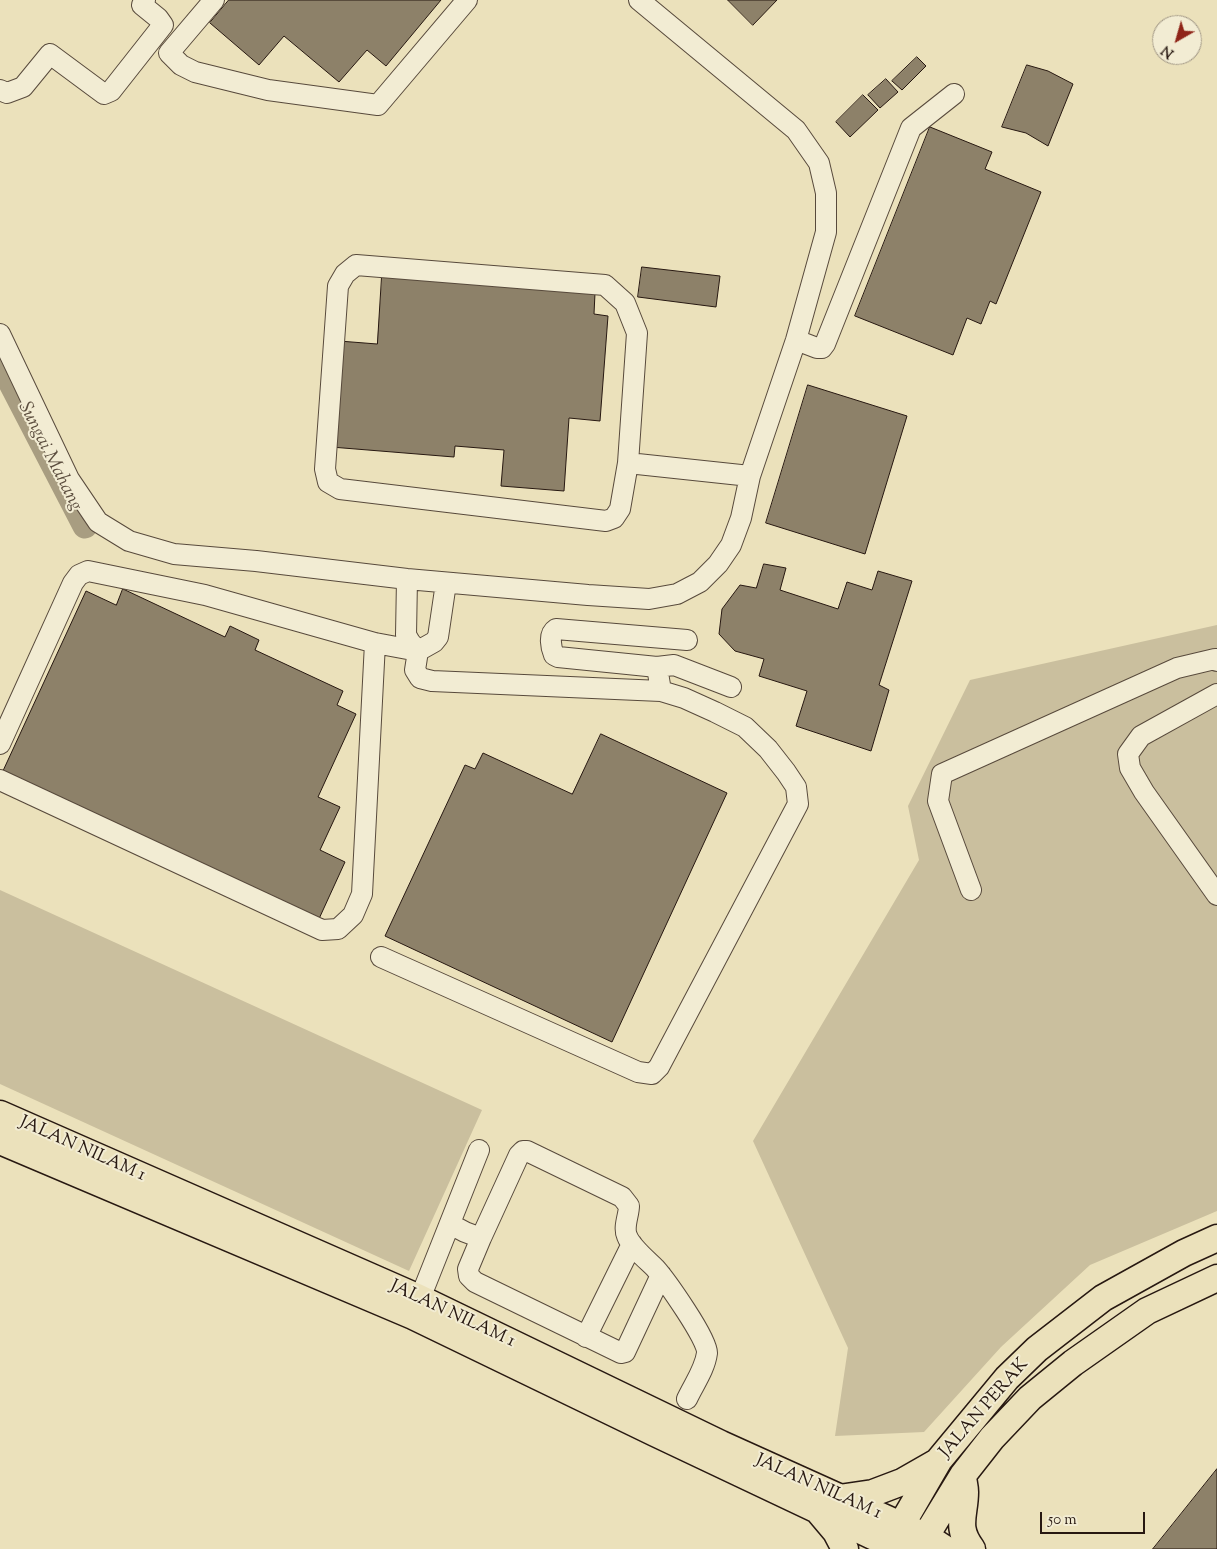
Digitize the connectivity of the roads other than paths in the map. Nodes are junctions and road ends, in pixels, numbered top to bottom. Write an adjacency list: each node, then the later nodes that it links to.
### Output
1 (145, 0): 5 (street)
2 (214, 0): 3 (street)
3 (467, 0)
4 (639, 0): 8 (street)
5 (0, 90)
6 (954, 94): 8 (street)
7 (0, 334): 11 (street)
8 (796, 340): 10 (street)
9 (628, 462): 9 (street); 10 (street)
10 (750, 476): 12 (street)
11 (407, 579): 12 (street); 15 (street)
12 (446, 583): 15 (street)
13 (686, 640): 17 (street)
14 (375, 643): 15 (street); 21 (street); 22 (street)
15 (418, 651): 19 (street)
16 (1217, 661): 23 (street)
17 (657, 667): 18 (street); 19 (street)
18 (731, 687)
19 (661, 691): 25 (street)
20 (1217, 694): 24 (street)
21 (0, 744)
22 (0, 780)
23 (971, 890)
24 (1217, 895)
25 (381, 957)
26 (0, 1114): 35 (main road, JALAN NILAM 1)
27 (0, 1141): 35 (main road, JALAN NILAM 1)
28 (479, 1150): 29 (street)
29 (450, 1224): 30 (street); 35 (street)
30 (481, 1238): 32 (street); 36 (street)
31 (1217, 1238): 38 (main road, JALAN PERAK)
32 (632, 1244): 33 (street); 36 (street)
33 (661, 1275): 36 (street); 37 (street)
34 (1217, 1278): 39 (main road, JALAN PERAK)
35 (416, 1307): 40 (main road, JALAN NILAM 1)
36 (586, 1337)
37 (687, 1399)
38 (939, 1460): 40 (main road); 41 (main road, JALAN PERAK)
39 (963, 1475): 42 (main road, JALAN PERAK); 44 (main road)
40 (828, 1504): 41 (main road, JALAN NILAM 1); 43 (main road)
41 (894, 1542): 42 (main road, JALAN NILAM 1)
42 (929, 1545)
43 (845, 1549)
44 (972, 1549)

